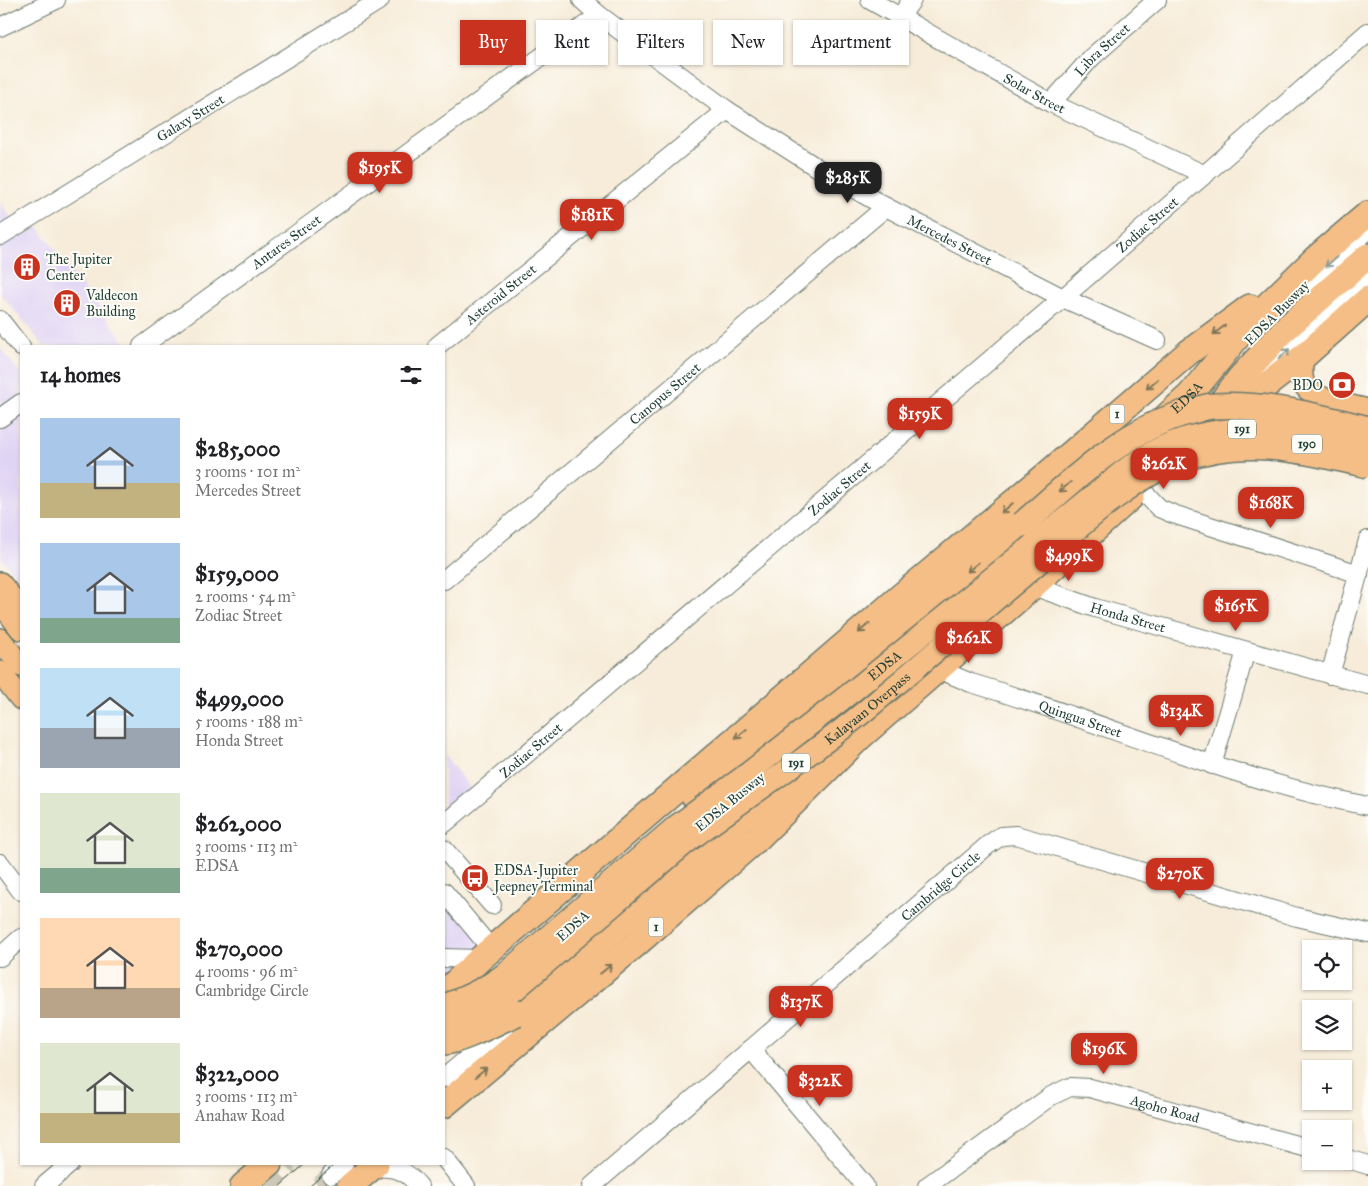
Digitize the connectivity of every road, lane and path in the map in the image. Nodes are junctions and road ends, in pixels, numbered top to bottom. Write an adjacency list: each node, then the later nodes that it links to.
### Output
1 (56, 0): 9 (street)
2 (380, 0): 17 (street, Galaxy Street)
3 (582, 0): 7 (street, Mercedes Street)
4 (870, 0): 8 (street, Solar Street)
5 (912, 0): 8 (street)
6 (1157, 0): 11 (street, Libra Street)
7 (599, 15): 12 (street, Mercedes Street); 25 (street, Antares Street)
8 (900, 17): 11 (street, Solar Street)
9 (0, 27)
10 (1368, 32): 13 (street, Zodiac Street)
11 (1051, 103): 13 (street, Solar Street)
12 (727, 110): 14 (street, Mercedes Street); 26 (street, Asteroid Street)
13 (1204, 175): 21 (street, Zodiac Street)
14 (886, 207): 21 (street, Mercedes Street); 43 (street, Canopus Street)
15 (1368, 214): 19 (highway, EDSA / 1)
16 (1368, 230): 74 (street, EDSA Busway, one-way to 74)
17 (0, 236)
18 (1368, 256): 33 (highway)
19 (1315, 259): 68 (highway, 1, one-way to 68); 76 (highway, EDSA / 1)
20 (1368, 280): 33 (street, one-way to 20)
21 (1063, 298): 24 (street, Mercedes Street); 60 (street, Zodiac Street)
22 (1368, 299): 28 (highway, 1)
23 (0, 320): 27 (street)
24 (1157, 340)
25 (143, 345)
26 (438, 345)
27 (20, 347)
28 (1303, 357): 29 (main road); 33 (highway, 1)
29 (1316, 395): 30 (main road); 35 (main road)
30 (1339, 403): 31 (main road); 36 (main road)
31 (1368, 410)
32 (1368, 429): 73 (highway, one-way to 73, bridge)
33 (1185, 447): 35 (main road); 40 (highway, 1)
34 (1368, 447): 72 (main road, Kalayaan Overpass / 191, bridge)
35 (1285, 448): 36 (main road, 190); 39 (main road)
36 (1326, 448): 37 (main road, 190)
37 (1368, 459)
38 (1368, 467): 75 (main road, Kalayaan Overpass / 191, bridge)
39 (1368, 477)
40 (1140, 488): 42 (street); 45 (highway, 1)
41 (1368, 540): 42 (street)
42 (1359, 574): 54 (street)
43 (445, 579)
44 (0, 583): 47 (main road)
45 (1033, 586): 50 (street, Honda Street); 52 (highway, 1)
46 (0, 602): 48 (main road)
47 (20, 608)
48 (20, 628)
49 (2, 642): 51 (main road)
50 (1246, 652): 54 (street, Honda Street); 58 (street)
51 (20, 665)
52 (938, 670): 57 (highway, 1); 58 (street, Quingua Street)
53 (0, 672): 56 (main road)
54 (1330, 675): 55 (street, Honda Street)
55 (1368, 685)
56 (20, 698)
57 (859, 738): 77 (street); 78 (highway, bridge); 82 (highway, 1, one-way to 57)
58 (1212, 766): 59 (street, Quingua Street)
59 (1368, 806)
60 (445, 823)
61 (445, 850): 65 (street)
62 (0, 862): 63 (street)
63 (20, 890)
64 (445, 894): 68 (street)
65 (492, 906)
66 (1368, 933): 80 (street, Cambridge Circle)
67 (20, 939): 69 (street)
68 (486, 955): 70 (street); 71 (highway, 1)
69 (0, 957)
70 (445, 958)
71 (445, 992)
72 (445, 1005)
73 (445, 1011)
74 (481, 1016): 77 (street); 79 (street, EDSA Busway)
75 (445, 1025)
76 (445, 1033)
77 (498, 1034): 81 (street)
78 (445, 1042)
79 (445, 1047)
80 (751, 1049): 96 (street, Cambridge Circle); 97 (street)
81 (445, 1077)
82 (445, 1104)
83 (1302, 1147): 98 (street, Agoho Road)
84 (445, 1159): 95 (street)
85 (1352, 1160): 90 (street)
86 (69, 1165): 92 (street)
87 (268, 1165): 93 (highway)
88 (344, 1165): 91 (street)
89 (375, 1165): 91 (highway); 94 (street)
90 (1368, 1165)
91 (340, 1181)
92 (44, 1186)
93 (243, 1186)
94 (419, 1186)
95 (466, 1186)
96 (592, 1186)
97 (865, 1186)
98 (927, 1186)

